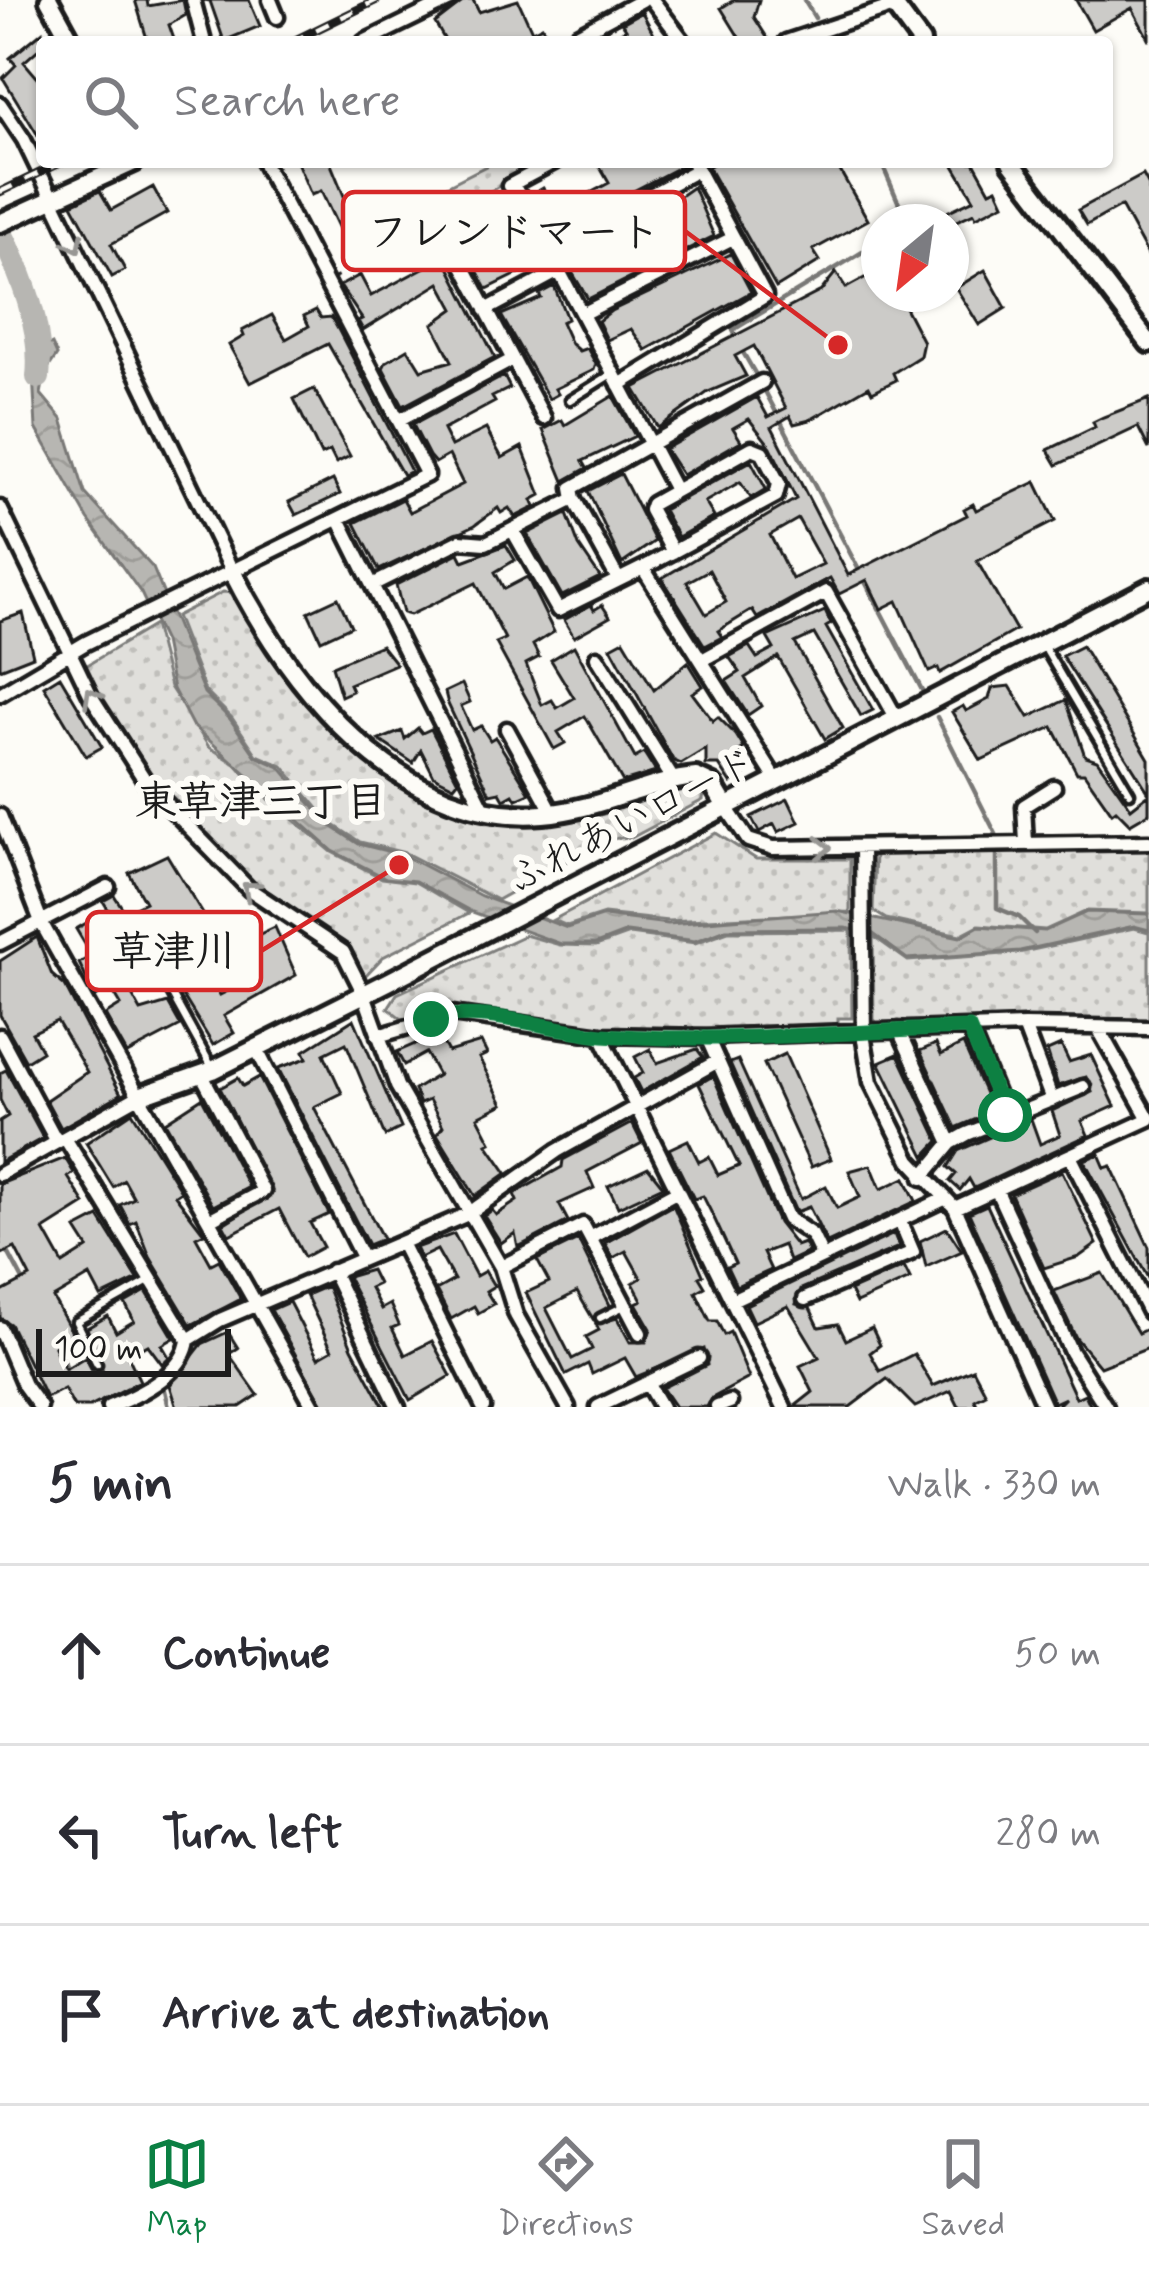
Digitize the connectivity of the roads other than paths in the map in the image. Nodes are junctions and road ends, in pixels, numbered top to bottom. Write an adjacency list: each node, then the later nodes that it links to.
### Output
1 (49, 0): 10 (street)
2 (193, 0): 11 (street)
3 (270, 0): 8 (street)
4 (450, 0): 12 (street)
5 (642, 0): 9 (street)
6 (652, 0): 13 (street)
7 (892, 3): 14 (street); 15 (street)
8 (277, 17)
9 (577, 35)
10 (69, 36)
11 (202, 36)
12 (376, 36)
13 (679, 36)
14 (803, 36)
15 (917, 36)
16 (0, 104): 23 (street)
17 (120, 168): 23 (street)
18 (266, 168): 39 (street)
19 (543, 168): 24 (street)
20 (692, 168): 28 (street)
21 (696, 168): 27 (street)
22 (1017, 168): 33 (street)
23 (46, 200): 25 (street); 48 (street, one-way to 48)
24 (530, 216): 28 (street); 29 (street)
25 (0, 223)
26 (443, 228): 29 (street)
27 (733, 238): 32 (street); 35 (street)
28 (548, 250): 30 (street)
29 (457, 255): 31 (street)
30 (559, 271): 31 (street); 32 (street)
31 (486, 310): 34 (street)
32 (581, 314): 35 (street)
33 (1149, 342)
34 (512, 360): 38 (street); 39 (street)
35 (616, 379): 37 (lane); 40 (street)
36 (763, 382): 40 (street)
37 (570, 400)
38 (544, 418)
39 (400, 420): 44 (street)
40 (650, 443): 41 (street); 42 (street)
41 (675, 490): 46 (street); 46 (street)
42 (574, 499): 45 (street); 49 (street)
43 (0, 508): 53 (street)
44 (340, 521): 48 (street); 50 (street)
45 (513, 531): 49 (street); 50 (street)
46 (673, 552): 47 (street)
47 (643, 568): 49 (street); 55 (street)
48 (223, 575): 53 (street); 64 (street)
49 (618, 579)
50 (374, 584): 64 (street)
51 (1149, 588): 52 (street, ふれあいロード)
52 (1042, 644): 57 (street, ふれあいロード); 62 (lane)
53 (69, 652): 56 (street); 74 (street, one-way to 53)
54 (597, 657): 59 (street)
55 (702, 660): 57 (street); 60 (street)
56 (0, 694)
57 (897, 719): 60 (street, ふれあいロード)
58 (507, 729): 65 (street)
59 (674, 781): 63 (street); 65 (street)
60 (777, 781): 63 (street, ふれあいロード)
61 (1054, 787): 68 (street)
62 (1130, 793)
63 (726, 807): 69 (street, one-way to 69); 74 (street, ふれあいロード)
64 (484, 809): 65 (street)
65 (553, 813)
66 (0, 816): 71 (street)
67 (1149, 842): 68 (street)
68 (1026, 843): 69 (street)
69 (862, 847): 75 (street)
70 (108, 887): 71 (street)
71 (42, 924): 73 (street); 89 (street)
72 (199, 935): 87 (lane)
73 (0, 943)
74 (364, 994): 83 (street); 85 (street, ふれあいロード)
75 (866, 1025): 80 (street); 84 (street); 98 (street)
76 (1024, 1026): 77 (street); 78 (street); 90 (street)
77 (969, 1028): 80 (street); 92 (street)
78 (1098, 1028): 79 (street); 93 (street)
79 (1149, 1028)
80 (899, 1030): 95 (street)
81 (601, 1035): 83 (street); 84 (street); 91 (street)
82 (0, 1036): 94 (street)
83 (378, 1036): 102 (street)
84 (707, 1037): 86 (street)
85 (256, 1048): 87 (street, ふれあいロード); 108 (street)
86 (718, 1061): 91 (street); 107 (street)
87 (208, 1072): 89 (street, ふれあいロード); 103 (street)
88 (1083, 1088): 90 (street)
89 (139, 1096): 94 (street); 103 (street)
90 (1052, 1100): 92 (street)
91 (636, 1106): 100 (street); 102 (street)
92 (1005, 1115): 95 (street)
93 (1149, 1119): 96 (street)
94 (61, 1140): 97 (street); 111 (street)
95 (951, 1143): 98 (street)
96 (1070, 1156): 99 (street); 116 (street)
97 (0, 1174)
98 (922, 1178): 101 (street)
99 (996, 1189): 101 (street); 134 (street)
100 (678, 1191): 105 (street); 113 (street)
101 (948, 1204): 104 (street); 133 (street)
102 (468, 1214): 106 (street); 109 (street)
103 (209, 1220): 114 (street)
104 (901, 1224): 107 (street); 112 (street)
105 (590, 1238): 109 (street); 115 (street)
106 (402, 1245): 108 (street); 128 (street)
107 (822, 1256): 113 (street)
108 (363, 1258): 110 (street)
109 (501, 1267): 129 (street)
110 (332, 1271): 114 (street); 127 (street)
111 (152, 1280): 120 (street); 122 (lane)
112 (805, 1299)
113 (732, 1300): 132 (street)
114 (257, 1305): 120 (street); 126 (street)
115 (626, 1306): 117 (lane); 119 (street)
116 (1149, 1312)
117 (600, 1318)
118 (0, 1328): 124 (street)
119 (640, 1333)
120 (188, 1340): 125 (street)
121 (699, 1358): 123 (street)
122 (97, 1364)
123 (647, 1383): 130 (street); 131 (street)
124 (40, 1407)
125 (109, 1407)
126 (314, 1407)
127 (398, 1407)
128 (484, 1407)
129 (568, 1407)
130 (598, 1407)
131 (661, 1407)
132 (784, 1407)
133 (1044, 1407)
134 (1106, 1407)

